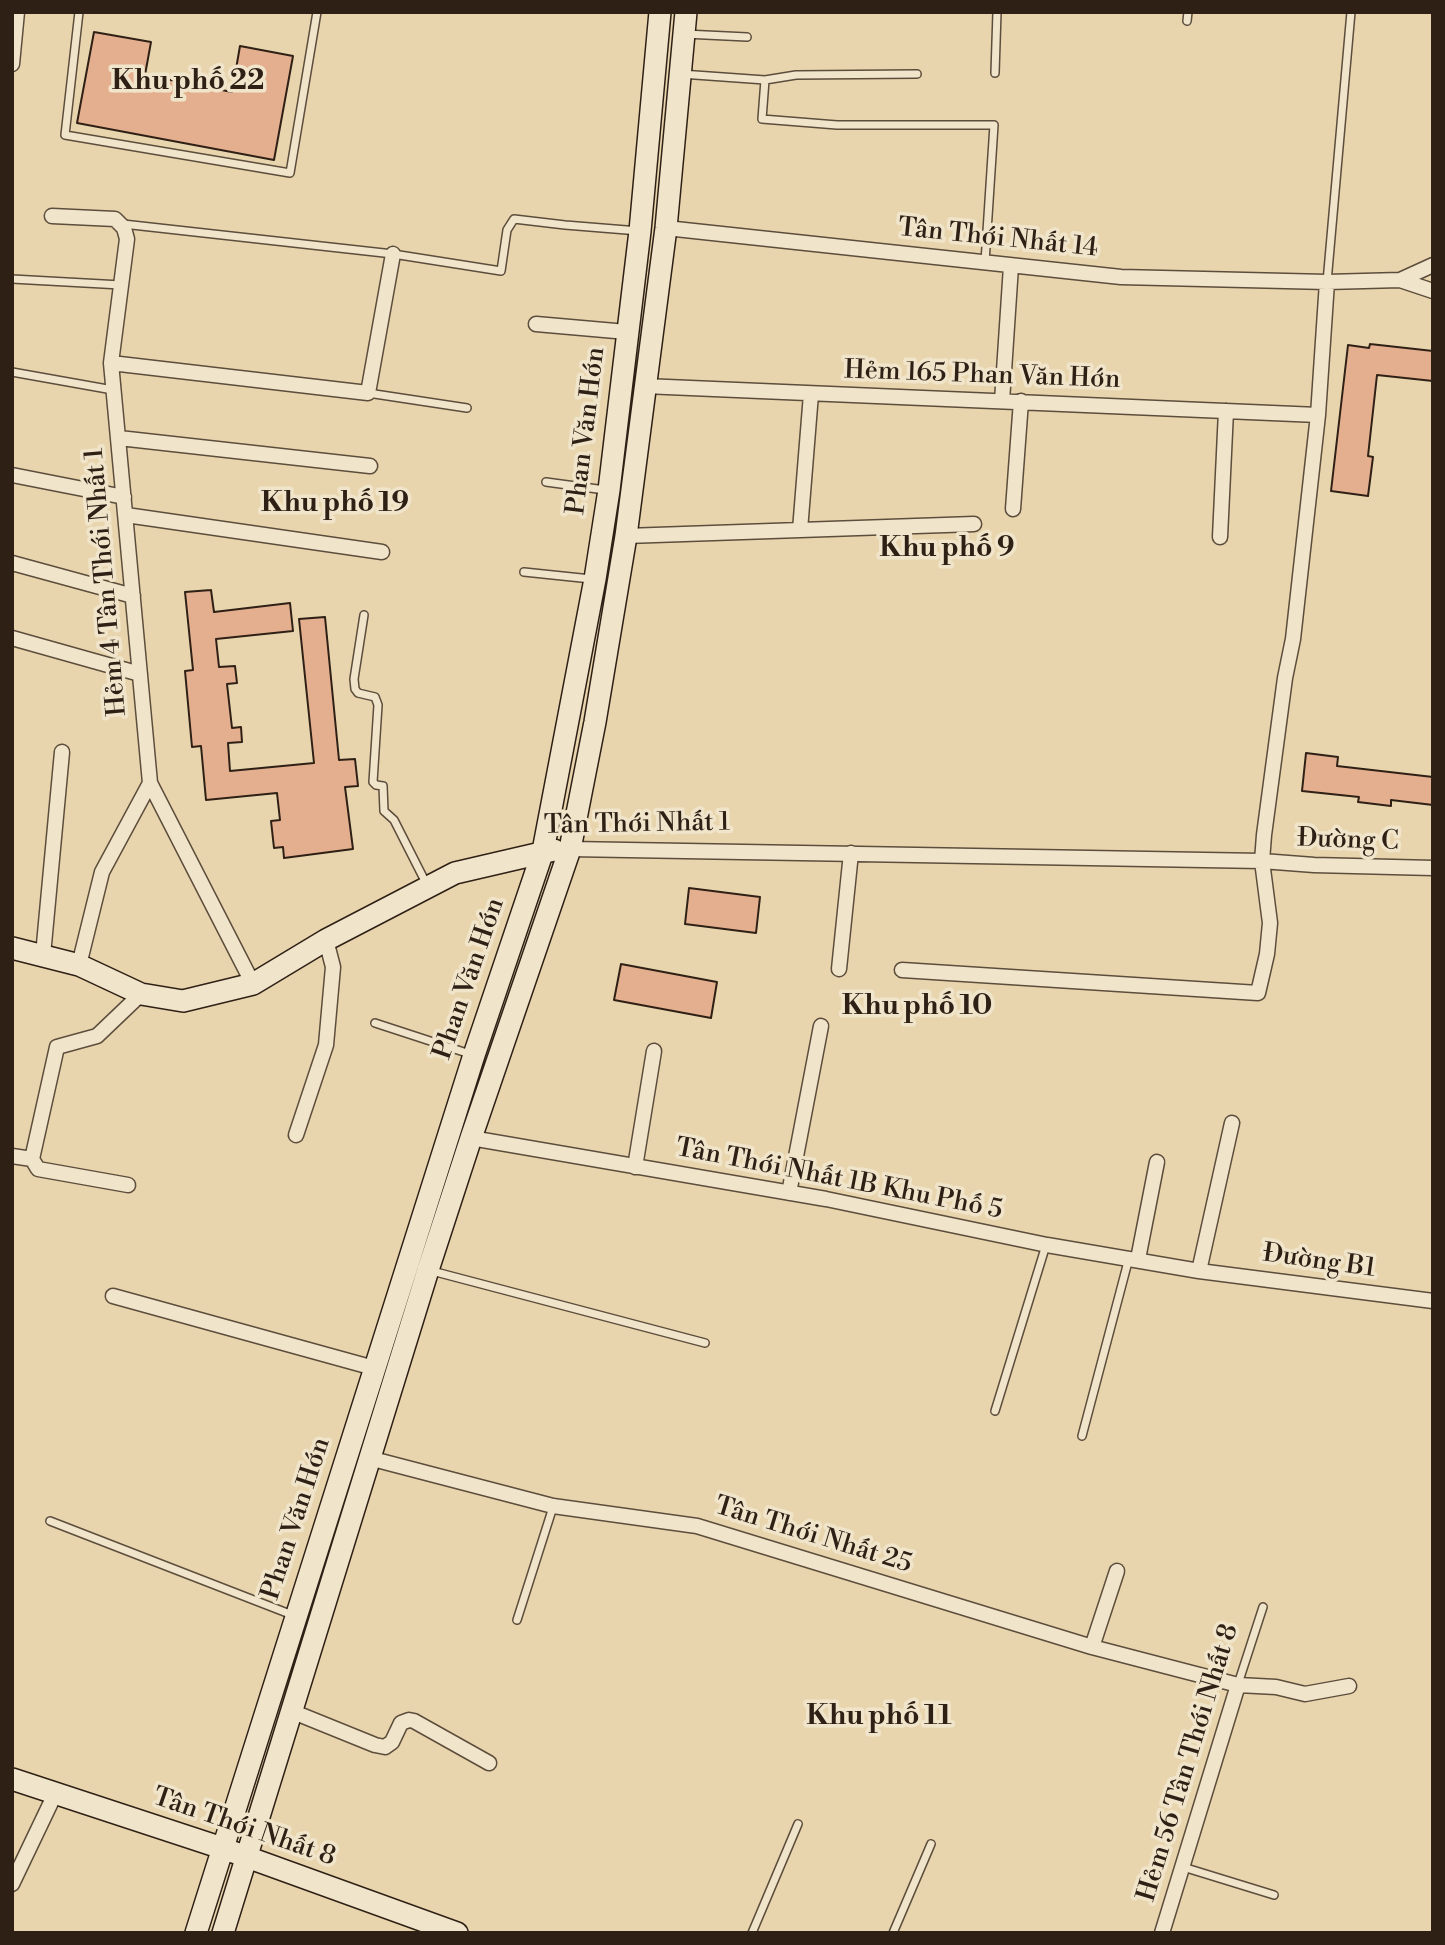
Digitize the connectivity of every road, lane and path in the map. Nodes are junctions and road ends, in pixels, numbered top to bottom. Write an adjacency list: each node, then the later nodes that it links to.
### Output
1 (17, 12): 12 (street)
2 (79, 12): 3 (lane)
3 (317, 12)
4 (660, 12): 20 (main road, Phan Văn Hớn)
5 (686, 12): 10 (main road, Phan Văn Hớn)
6 (997, 12): 13 (lane)
7 (1188, 12): 9 (lane)
8 (1351, 12): 27 (lane)
9 (1187, 22)
10 (684, 34): 11 (lane); 14 (main road, Phan Văn Hớn)
11 (747, 37)
12 (12, 64)
13 (995, 73)
14 (680, 74): 16 (lane); 19 (main road, Phan Văn Hớn)
15 (918, 74): 16 (lane)
16 (765, 80): 22 (lane)
17 (52, 216): 18 (street)
18 (122, 224): 21 (lane); 28 (street, Hẻm 4 Tân Thới Nhất 1)
19 (666, 228): 22 (street, Tân Thới Nhất 14); 34 (main road, Phan Văn Hớn)
20 (640, 231): 21 (lane); 31 (main road, Phan Văn Hớn)
21 (393, 254): 36 (street)
22 (985, 262): 24 (street, Tân Thới Nhất 14)
23 (1433, 265): 26 (street)
24 (1012, 266): 27 (street, Tân Thới Nhất 14); 38 (street)
25 (12, 279): 28 (lane)
26 (1400, 279): 27 (street, Tân Thới Nhất 14); 29 (street)
27 (1327, 282): 42 (street)
28 (121, 285): 32 (street, Hẻm 4 Tân Thới Nhất 1)
29 (1433, 291)
30 (536, 324): 31 (street)
31 (627, 332): 47 (main road, Phan Văn Hớn)
32 (111, 363): 35 (street, Hẻm 4 Tân Thới Nhất 1); 36 (street)
33 (12, 372): 35 (lane)
34 (644, 386): 37 (street, Hẻm 165 Phan Văn Hớn); 53 (main road, Phan Văn Hớn)
35 (114, 390): 43 (street, Hẻm 4 Tân Thới Nhất 1)
36 (368, 393): 40 (lane)
37 (811, 394): 38 (street, Hẻm 165 Phan Văn Hớn); 52 (street)
38 (1002, 401): 39 (street, Hẻm 165 Phan Văn Hớn)
39 (1021, 401): 41 (street, Hẻm 165 Phan Văn Hớn); 49 (street)
40 (467, 408)
41 (1226, 411): 42 (street, Hẻm 165 Phan Văn Hớn); 54 (street)
42 (1318, 415): 68 (street)
43 (118, 438): 44 (street); 48 (street, Hẻm 4 Tân Thới Nhất 1)
44 (370, 466)
45 (12, 475): 48 (street)
46 (546, 482): 47 (lane)
47 (609, 490): 58 (main road, Phan Văn Hớn)
48 (124, 497): 50 (street, Hẻm 4 Tân Thới Nhất 1)
49 (1013, 509)
50 (126, 515): 55 (street); 59 (street, Hẻm 4 Tân Thới Nhất 1)
51 (974, 524): 52 (street)
52 (800, 530): 53 (street)
53 (626, 536): 65 (main road, Phan Văn Hớn)
54 (1220, 537)
55 (383, 552)
56 (12, 563): 59 (street)
57 (524, 572): 58 (lane)
58 (595, 579): 66 (main road, Phan Văn Hớn)
59 (133, 596): 62 (street, Hẻm 4 Tân Thới Nhất 1)
60 (363, 615): 70 (lane)
61 (12, 638): 62 (street)
62 (140, 674): 64 (street, Hẻm 4 Tân Thới Nhất 1)
63 (62, 751): 73 (street)
64 (150, 783): 74 (street); 77 (street, Hẻm 4 Tân Thới Nhất 1)
65 (570, 849): 66 (main road, Tân Thới Nhất 1); 67 (street, Tân Thới Nhất 1); 85 (main road, Phan Văn Hớn)
66 (543, 851): 70 (main road, Tân Thới Nhất 1); 82 (main road, Phan Văn Hớn)
67 (851, 853): 68 (street, Tân Thới Nhất 1); 75 (street)
68 (1262, 861): 69 (street, Đường C); 76 (street)
69 (1433, 868)
70 (428, 888): 71 (main road, Tân Thới Nhất 1)
71 (326, 940): 77 (main road, Tân Thới Nhất 1); 84 (street)
72 (12, 948): 73 (main road, Tân Thới Nhất 1)
73 (43, 956): 74 (main road, Tân Thới Nhất 1)
74 (79, 965): 78 (main road, Tân Thới Nhất 1)
75 (839, 969)
76 (902, 970)
77 (253, 984): 78 (main road, Tân Thới Nhất 1)
78 (141, 994): 87 (street)
79 (375, 1023): 82 (lane)
80 (821, 1026): 91 (street)
81 (654, 1051): 89 (street)
82 (474, 1055): 99 (main road, Phan Văn Hớn)
83 (1232, 1123): 95 (street)
84 (296, 1135)
85 (471, 1138): 89 (street, Tân Thới Nhất 1B Khu Phố 5); 94 (main road, Phan Văn Hớn)
86 (12, 1156): 87 (street)
87 (32, 1159): 90 (street)
88 (1157, 1162): 93 (street)
89 (635, 1167): 91 (street, Tân Thới Nhất 1B Khu Phố 5)
90 (128, 1185)
91 (789, 1193): 92 (street, Tân Thới Nhất 1B Khu Phố 5)
92 (1047, 1245): 93 (street, Tân Thới Nhất 1B Khu Phố 5); 100 (lane)
93 (1133, 1258): 95 (street, Tân Thới Nhất 1B Khu Phố 5); 101 (lane)
94 (428, 1270): 98 (lane); 102 (main road, Phan Văn Hớn)
95 (1199, 1271): 97 (street, Đường B1)
96 (113, 1296): 99 (street)
97 (1433, 1301)
98 (705, 1343)
99 (374, 1368): 107 (main road, Phan Văn Hớn)
100 (995, 1411)
101 (1082, 1436)
102 (369, 1458): 103 (street, Tân Thới Nhất 25); 112 (main road, Phan Văn Hớn)
103 (553, 1506): 108 (lane); 109 (street, Tân Thới Nhất 25)
104 (50, 1521): 107 (lane)
105 (1117, 1571): 109 (street)
106 (1263, 1607): 110 (lane, Hẻm 56 Tân Thới Nhất 8)
107 (295, 1616): 118 (main road, Phan Văn Hớn)
108 (517, 1620)
109 (1092, 1647): 110 (street, Tân Thới Nhất 25)
110 (1238, 1685): 111 (street, Tân Thới Nhất 25); 120 (street, Hẻm 56 Tân Thới Nhất 8)
111 (1349, 1686)
112 (291, 1711): 113 (street); 119 (main road, Phan Văn Hớn)
113 (489, 1763)
114 (12, 1779): 115 (main road, Tân Thới Nhất 8)
115 (55, 1794): 118 (main road, Tân Thới Nhất 8); 121 (street)
116 (798, 1824): 126 (lane)
117 (931, 1844): 127 (lane)
118 (222, 1848): 119 (main road, Tân Thới Nhất 8); 123 (main road, Phan Văn Hớn)
119 (246, 1858): 124 (main road, Phan Văn Hớn); 125 (main road, Tân Thới Nhất 8)
120 (1182, 1866): 122 (lane); 128 (street, Hẻm 56 Tân Thới Nhất 8)
121 (12, 1884)
122 (1274, 1895)
123 (196, 1933)
124 (223, 1933)
125 (457, 1933)
126 (752, 1933)
127 (893, 1933)
128 (1162, 1933)

